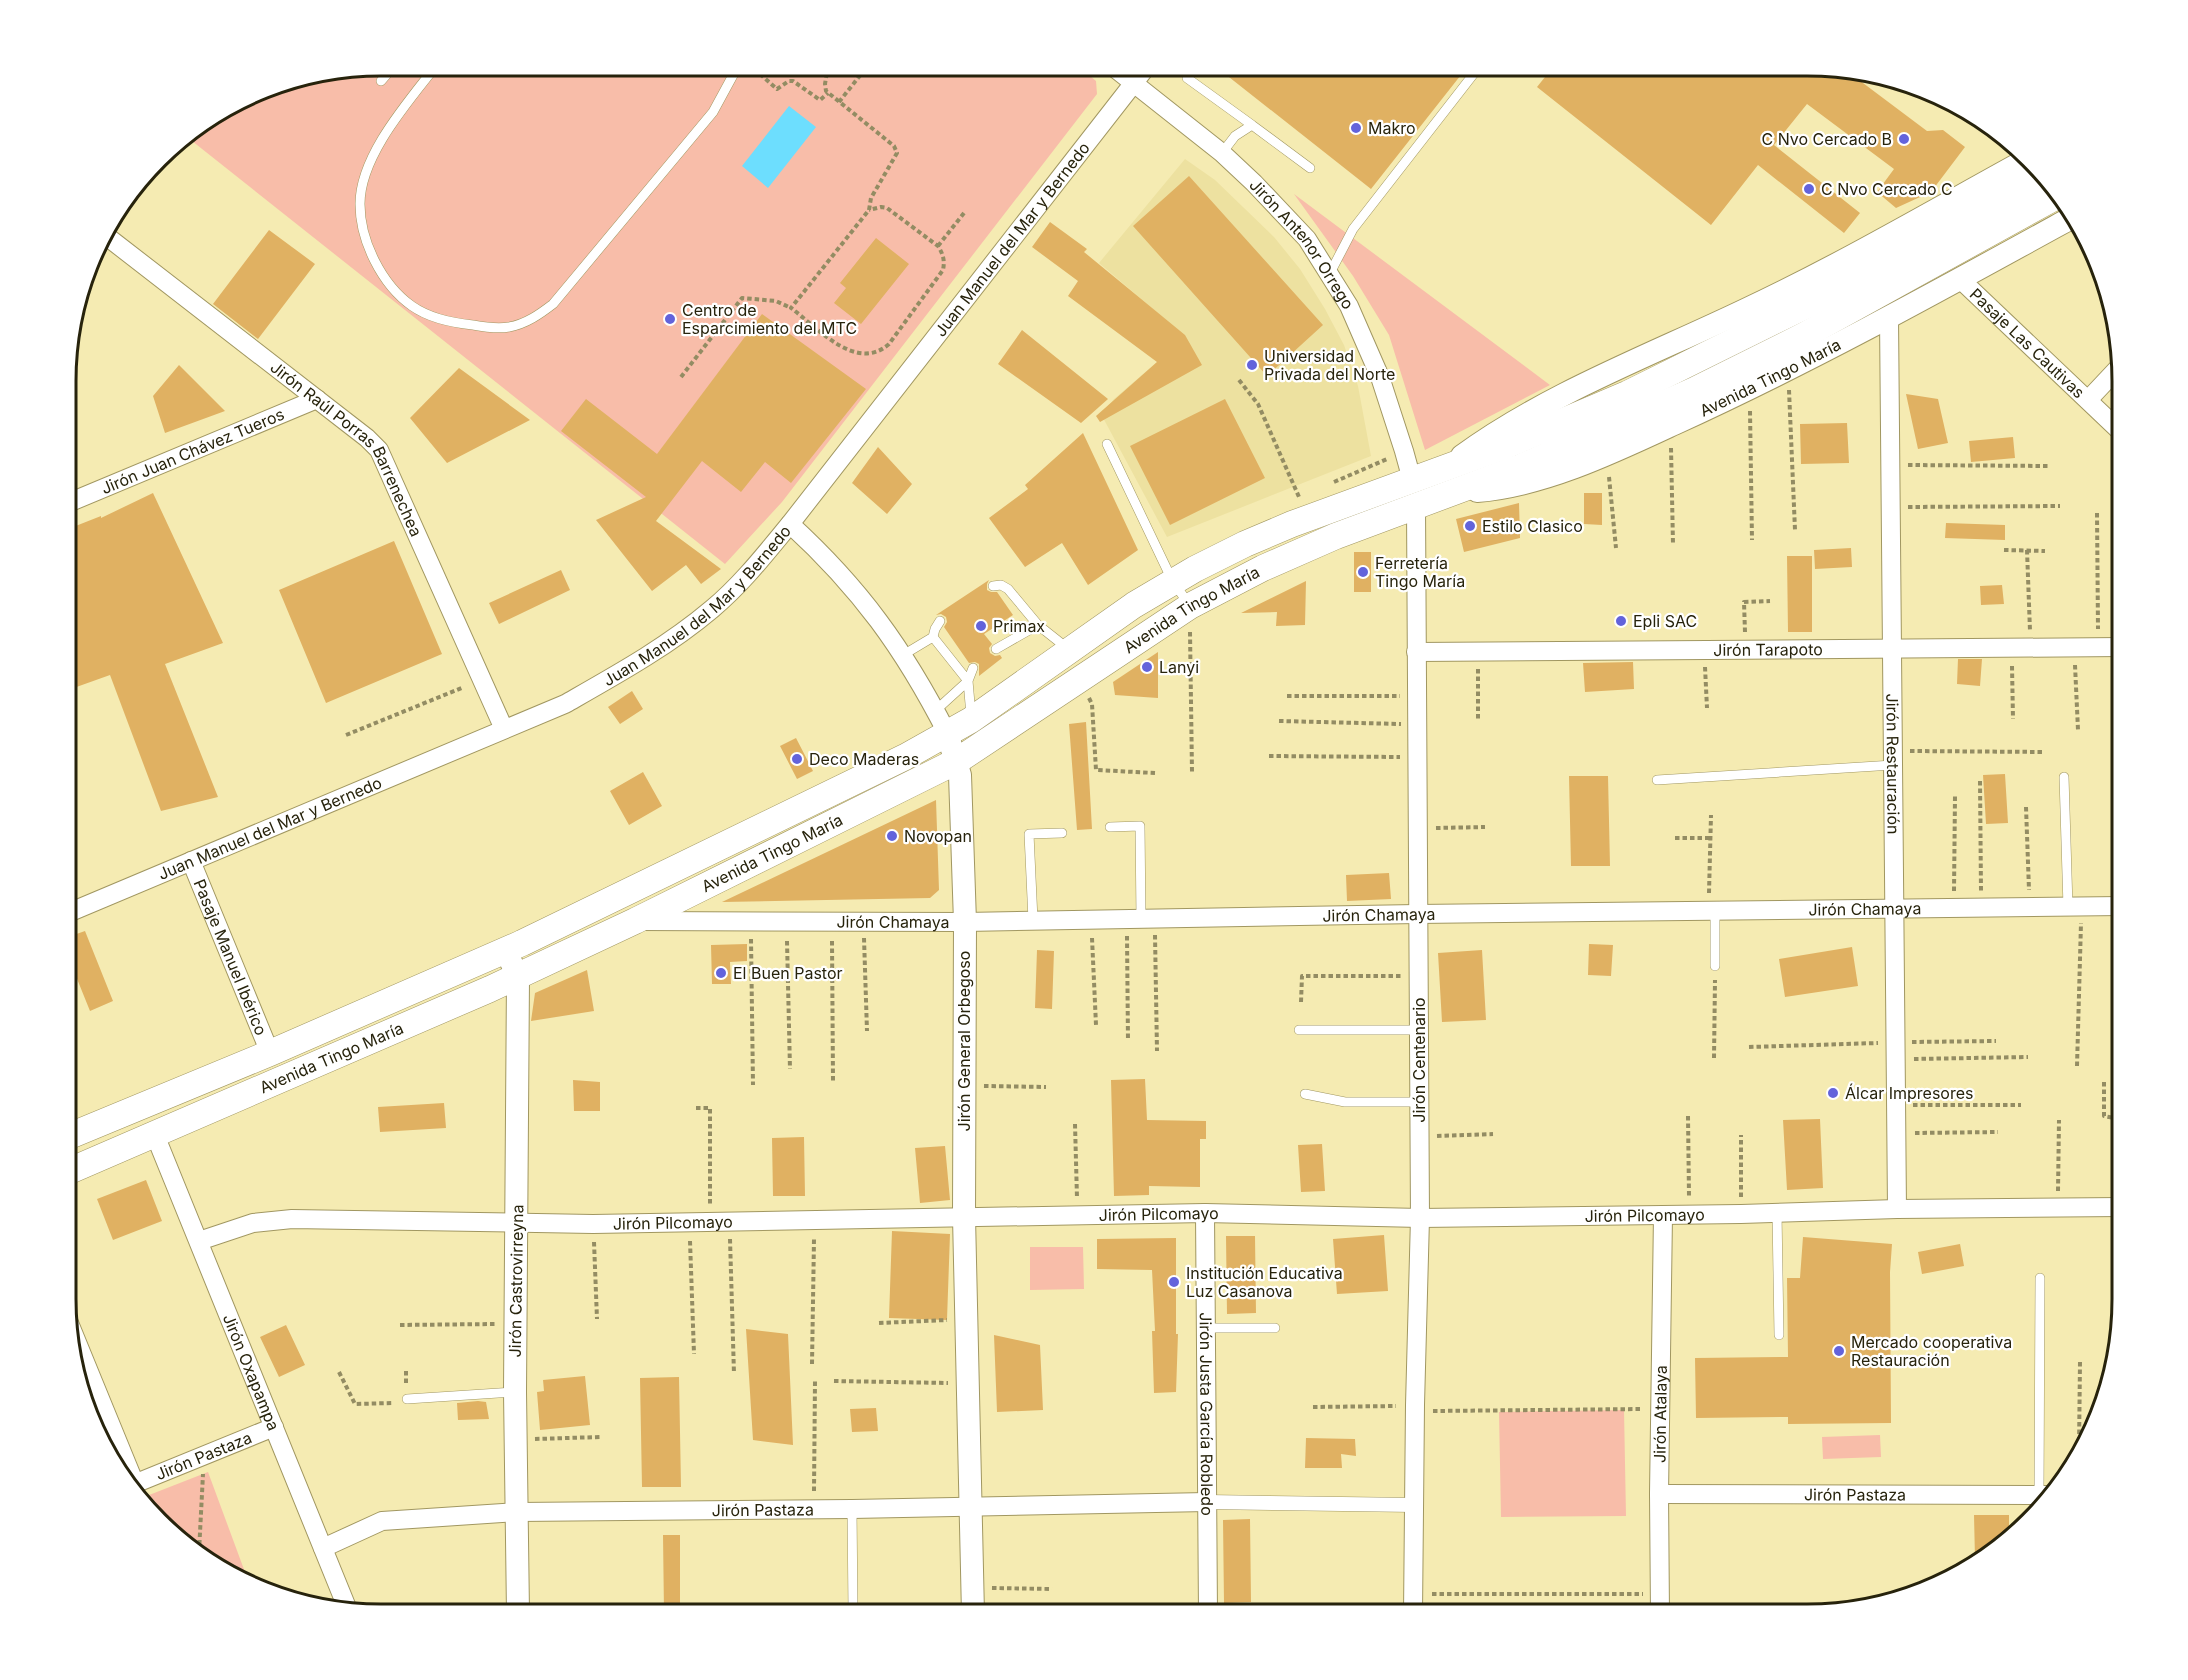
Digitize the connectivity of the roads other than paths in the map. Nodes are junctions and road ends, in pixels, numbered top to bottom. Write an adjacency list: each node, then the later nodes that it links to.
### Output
1 (385, 76): 8 (lane)
2 (428, 76): 3 (lane)
3 (733, 76)
4 (1125, 76): 9 (street, Jirón Antenor Orrego)
5 (1139, 76): 9 (street, Juan Manuel del Mar y Bernedo)
6 (1471, 76): 18 (lane)
7 (1187, 78): 10 (lane)
8 (381, 81)
9 (1134, 83): 11 (street, Jirón Antenor Orrego); 30 (street, Juan Manuel del Mar y Bernedo)
10 (1252, 125): 11 (lane); 13 (lane)
11 (1222, 153): 18 (street, Jirón Antenor Orrego)
12 (2019, 164): 27 (street, Avenida Tingo María)
13 (1310, 168)
14 (2035, 180): 27 (main road, Avenida Tingo María)
15 (2051, 199): 27 (main road, Avenida Tingo María)
16 (2066, 221): 19 (street, Avenida Tingo María)
17 (111, 240): 22 (street, Jirón Raúl Porras Barrenechea)
18 (1329, 275): 26 (street, Jirón Antenor Orrego)
19 (1960, 279): 20 (street, Avenida Tingo María); 23 (street, Pasaje Las Cautivas)
20 (1889, 318): 27 (street, Avenida Tingo María); 40 (street, Jirón Restauración)
21 (2112, 376): 23 (street)
22 (316, 399): 28 (street, Jirón Juan Chávez Tueros); 49 (street, Jirón Raúl Porras Barrenechea)
23 (2088, 400): 24 (street, Pasaje Las Cautivas)
24 (2112, 423)
25 (1107, 444): 31 (lane)
26 (1412, 480): 27 (main road, Avenida Tingo María); 31 (main road, Avenida Tingo María)
27 (1449, 480): 29 (main road, Avenida Tingo María)
28 (76, 500)
29 (1416, 506): 33 (main road, Avenida Tingo María); 43 (street, Jirón Centenario)
30 (790, 524): 44 (street, Jirón General Orbegoso); 49 (street, Juan Manuel del Mar y Bernedo)
31 (1173, 582): 33 (lane); 36 (main road, Avenida Tingo María)
32 (993, 586): 35 (lane)
33 (1190, 606): 42 (main road, Avenida Tingo María)
34 (940, 621): 37 (lane)
35 (1038, 625): 39 (lane); 41 (lane)
36 (1101, 628): 41 (main road, Avenida Tingo María); 42 (main road)
37 (933, 637): 44 (lane); 46 (lane)
38 (2112, 647): 40 (street, Jirón Tarapoto)
39 (996, 649)
40 (1892, 649): 43 (street, Jirón Tarapoto); 51 (street, Jirón Restauración)
41 (1069, 650): 48 (main road, Avenida Tingo María)
42 (1120, 652): 52 (main road, Avenida Tingo María)
43 (1416, 652): 63 (street, Jirón Centenario)
44 (903, 655): 47 (street, Jirón General Orbegoso)
45 (973, 668): 46 (lane)
46 (968, 681): 47 (lane); 48 (lane)
47 (935, 711): 50 (street, Jirón General Orbegoso)
48 (971, 720): 50 (main road, Avenida Tingo María)
49 (504, 729): 57 (street, Juan Manuel del Mar y Bernedo)
50 (947, 733): 52 (street, Jirón General Orbegoso); 68 (main road, Avenida Tingo María)
51 (1893, 758): 54 (lane); 60 (street, Jirón Restauración)
52 (957, 761): 66 (main road, Avenida Tingo María); 67 (street, Jirón General Orbegoso)
53 (2064, 777): 58 (lane)
54 (1657, 780)
55 (1110, 827): 64 (lane)
56 (1062, 833): 65 (lane)
57 (191, 861): 61 (street, Juan Manuel del Mar y Bernedo); 73 (street, Pasaje Manuel Ibérico)
58 (2074, 906): 59 (street, Jirón Chamaya); 60 (street, Jirón Chamaya)
59 (2112, 906)
60 (1895, 908): 62 (street, Jirón Chamaya); 80 (street, Jirón Restauración)
61 (76, 910)
62 (1712, 910): 63 (street, Jirón Chamaya); 69 (lane)
63 (1418, 914): 64 (street, Jirón Chamaya); 72 (street, Jirón Centenario)
64 (1141, 918): 65 (street, Jirón Chamaya)
65 (1033, 920): 67 (street, Jirón Chamaya)
66 (634, 921): 67 (street, Jirón Chamaya); 70 (main road, Avenida Tingo María)
67 (965, 921): 84 (street, Jirón General Orbegoso)
68 (506, 951): 70 (street, Jirón Castrovirreyna); 73 (main road, Avenida Tingo María)
69 (1715, 966)
70 (518, 977): 77 (main road, Avenida Tingo María); 86 (street, Jirón Castrovirreyna)
71 (1299, 1030): 72 (lane)
72 (1418, 1030): 75 (street, Jirón Centenario)
73 (270, 1053): 76 (main road, Avenida Tingo María)
74 (1305, 1094): 75 (lane)
75 (1419, 1102): 85 (street, Jirón Centenario)
76 (76, 1133)
77 (155, 1135): 78 (main road, Avenida Tingo María); 87 (street, Jirón Oxapampa)
78 (76, 1168)
79 (2112, 1207): 80 (street, Jirón Pilcomayo)
80 (1898, 1209): 82 (street, Jirón Pilcomayo)
81 (1205, 1213): 84 (street, Jirón Pilcomayo); 85 (street, Jirón Pilcomayo); 89 (street, Jirón Justa García Robledo)
82 (1777, 1213): 83 (street, Jirón Pilcomayo); 91 (lane)
83 (1663, 1215): 85 (street, Jirón Pilcomayo); 99 (street, Jirón Atalaya)
84 (964, 1217): 86 (street, Jirón Pilcomayo); 103 (street, Jirón General Orbegoso)
85 (1420, 1218): 102 (street, Jirón Centenario)
86 (517, 1222): 87 (street, Jirón Pilcomayo); 93 (street, Jirón Castrovirreyna)
87 (199, 1241): 95 (street, Jirón Oxapampa)
88 (2040, 1278): 98 (lane)
89 (1206, 1328): 90 (lane); 101 (street, Jirón Justa García Robledo)
90 (1275, 1328)
91 (1779, 1335)
92 (84, 1365): 96 (street)
93 (515, 1392): 94 (lane); 105 (street, Jirón Castrovirreyna)
94 (407, 1399)
95 (274, 1427): 97 (street, Jirón Pastaza); 106 (street, Jirón Oxapampa)
96 (126, 1465)
97 (139, 1482)
98 (2045, 1488)
99 (1659, 1494): 100 (street, Jirón Pastaza); 113 (street, Jirón Atalaya)
100 (2039, 1495)
101 (1207, 1502): 102 (street); 103 (street, Jirón Pastaza); 111 (street, Jirón Justa García Robledo)
102 (1414, 1505): 112 (street, Jirón Centenario)
103 (971, 1507): 104 (street, Jirón Pastaza); 110 (street, Jirón General Orbegoso)
104 (852, 1509): 105 (street, Jirón Pastaza); 109 (lane)
105 (517, 1512): 106 (street, Jirón Pastaza); 108 (street, Jirón Castrovirreyna)
106 (323, 1548): 107 (street, Jirón Oxapampa)
107 (344, 1601)
108 (518, 1604)
109 (853, 1604)
110 (973, 1604)
111 (1209, 1604)
112 (1413, 1604)
113 (1660, 1604)

